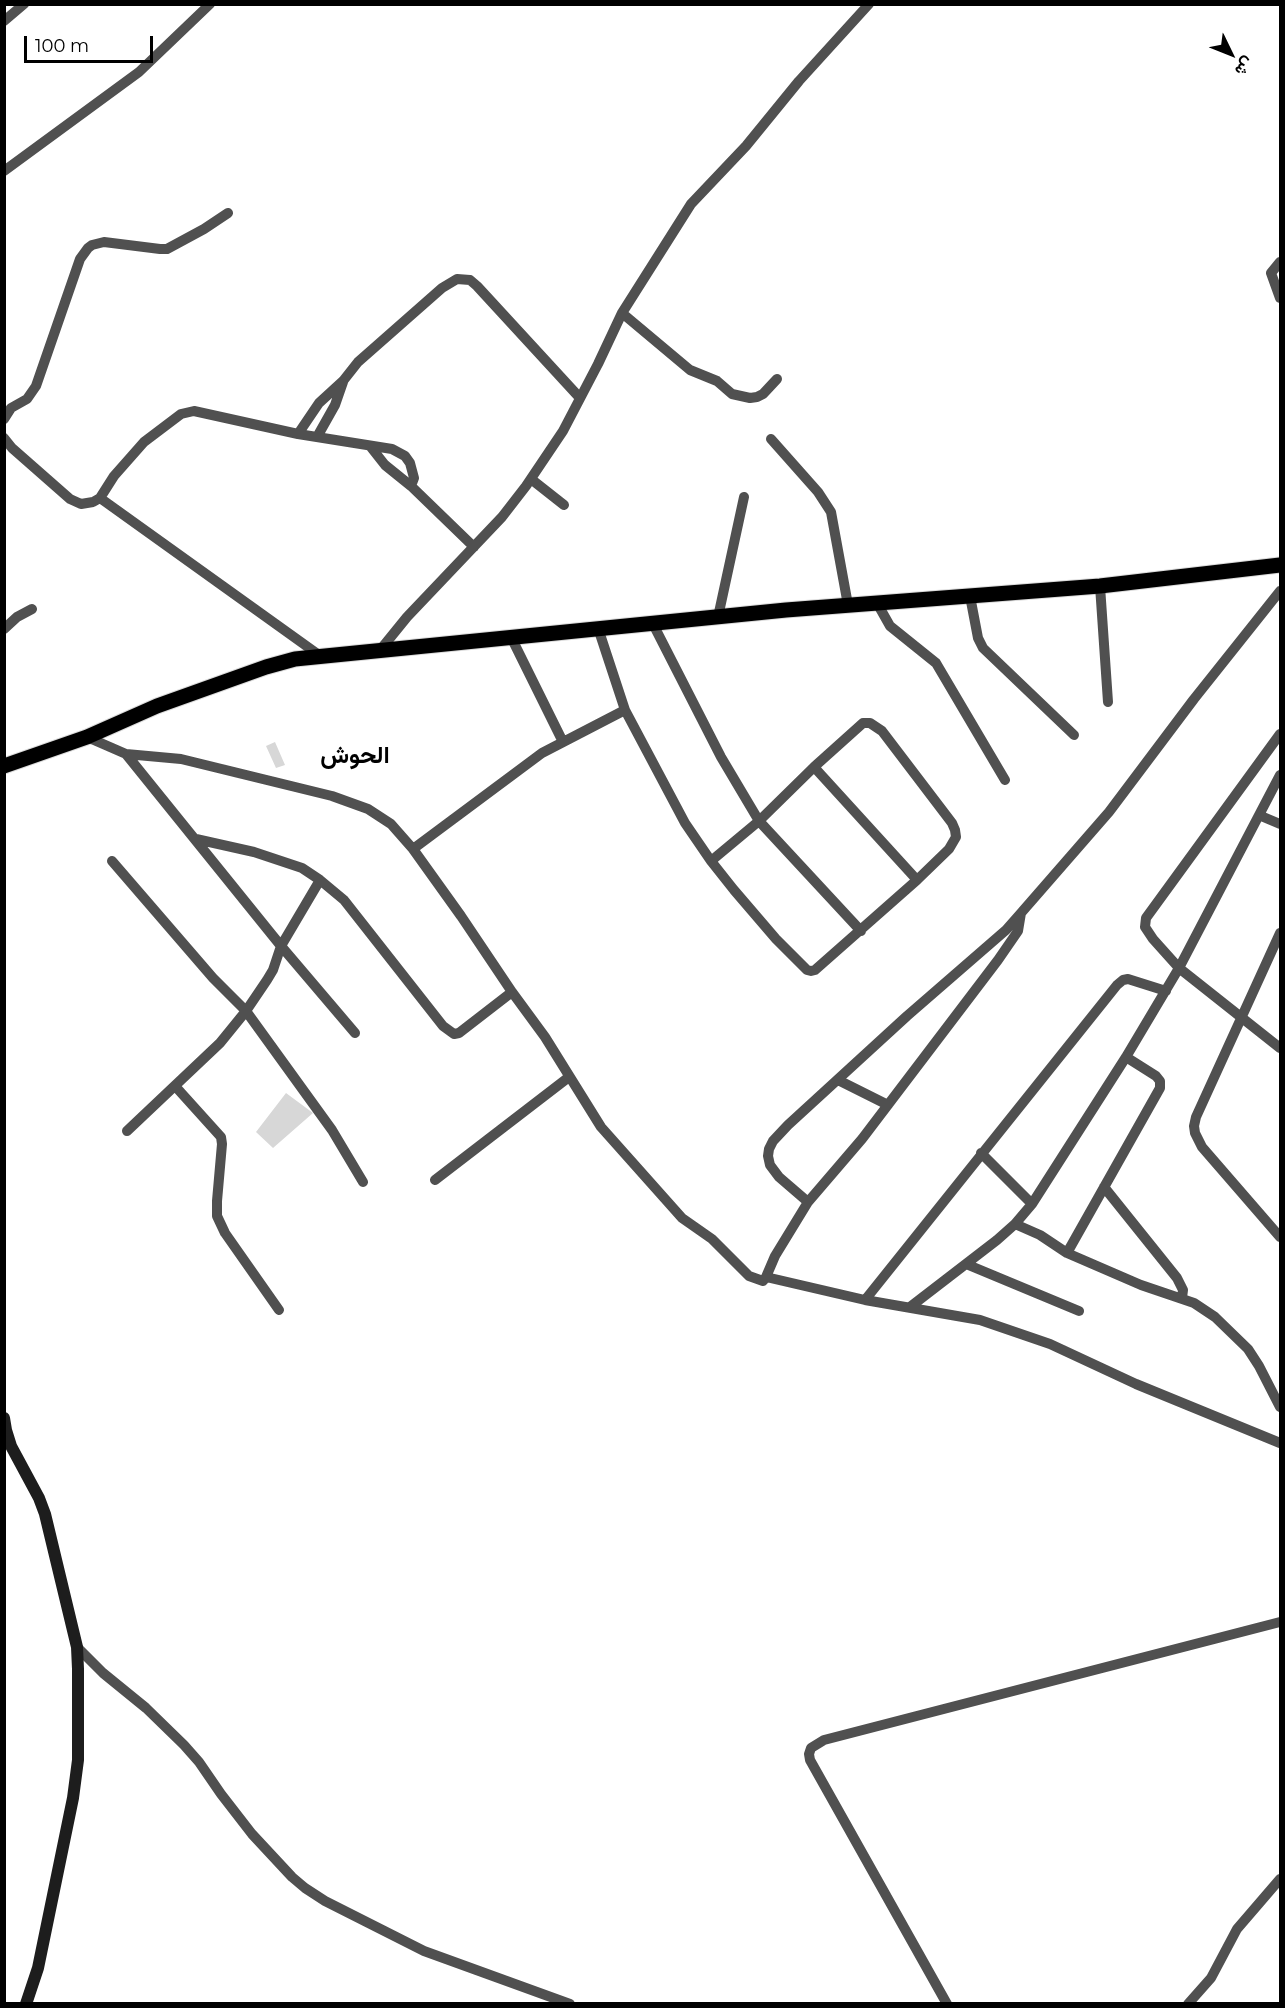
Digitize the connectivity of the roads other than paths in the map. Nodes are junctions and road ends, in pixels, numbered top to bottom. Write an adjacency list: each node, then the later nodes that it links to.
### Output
1 (24, 4): 4 (street)
2 (210, 4): 5 (street)
3 (869, 4): 9 (street)
4 (4, 21)
5 (4, 171)
6 (228, 213): 13 (street)
7 (1281, 262): 8 (street)
8 (1281, 298)
9 (622, 313): 10 (street); 12 (street)
10 (777, 379)
11 (343, 381): 12 (street); 14 (street); 15 (street)
12 (580, 398): 19 (street)
13 (4, 419)
14 (298, 434): 15 (street); 22 (street)
15 (317, 437): 18 (street)
16 (4, 438): 22 (street)
17 (771, 439): 30 (street)
18 (370, 446): 20 (street); 20 (street)
19 (531, 479): 23 (street); 24 (street)
20 (411, 486): 24 (street)
21 (744, 497): 32 (street)
22 (100, 498): 38 (street)
23 (564, 505)
24 (474, 547): 37 (street)
25 (1281, 565): 26 (main road)
26 (1100, 586): 28 (main road); 39 (street)
27 (1281, 591): 59 (street)
28 (970, 596): 29 (main road); 42 (street)
29 (877, 603): 30 (main road); 49 (street)
30 (848, 605): 32 (main road)
31 (32, 609): 35 (street)
32 (718, 617): 33 (main road)
33 (653, 624): 34 (main road); 51 (street)
34 (598, 628): 36 (main road); 40 (street)
35 (4, 629)
36 (511, 637): 37 (main road); 44 (street)
37 (381, 649): 38 (main road)
38 (319, 656): 43 (main road)
39 (1108, 702)
40 (625, 710): 44 (street); 56 (street)
41 (1280, 734): 65 (street)
42 (1074, 735)
43 (87, 737): 45 (street); 46 (main road)
44 (563, 742): 54 (street)
45 (126, 754): 53 (street); 54 (street)
46 (4, 766)
47 (814, 767): 51 (street); 58 (street); 58 (street)
48 (1281, 776): 50 (street)
49 (1005, 780)
50 (1261, 816): 52 (street); 65 (street)
51 (759, 821): 56 (street); 60 (street)
52 (1281, 824)
53 (196, 839): 57 (street); 62 (street)
54 (413, 849): 67 (street)
55 (112, 861): 68 (street)
56 (711, 861): 60 (street)
57 (320, 880): 62 (street); 67 (street)
58 (917, 880): 60 (street)
59 (1021, 913): 63 (street); 64 (street)
60 (861, 931)
61 (1281, 933): 69 (street)
62 (281, 946): 68 (street); 70 (street)
63 (977, 954): 64 (street); 74 (street)
64 (998, 960): 76 (street)
65 (1179, 968): 66 (street); 69 (street)
66 (1166, 991): 72 (street); 78 (street)
67 (512, 992): 73 (street)
68 (246, 1011): 75 (street); 80 (street)
69 (1244, 1017): 71 (street); 85 (street)
70 (355, 1033)
71 (1281, 1048)
72 (1126, 1057): 81 (street); 83 (street)
73 (569, 1077): 79 (street); 88 (street)
74 (838, 1080): 76 (street); 82 (street)
75 (176, 1086): 77 (street); 92 (street)
76 (888, 1105): 82 (street)
77 (127, 1131)
78 (981, 1153): 83 (street); 90 (street)
79 (435, 1180)
80 (363, 1182)
81 (1104, 1187): 86 (street); 89 (street)
82 (808, 1202): 88 (street)
83 (1032, 1204): 84 (street)
84 (1015, 1224): 86 (street); 87 (street)
85 (1281, 1237)
86 (1067, 1253): 89 (street)
87 (966, 1264): 91 (street); 93 (street)
88 (766, 1277): 90 (street)
89 (1182, 1299): 94 (street)
90 (865, 1300): 91 (street)
91 (910, 1307): 96 (street)
92 (279, 1310)
93 (1079, 1311)
94 (1281, 1407)
95 (4, 1418): 98 (street)
96 (1281, 1443)
97 (1281, 1622): 102 (street)
98 (76, 1647): 100 (street); 101 (street)
99 (1281, 1879): 103 (street)
100 (26, 2004)
101 (570, 2004)
102 (947, 2004)
103 (1188, 2004)

